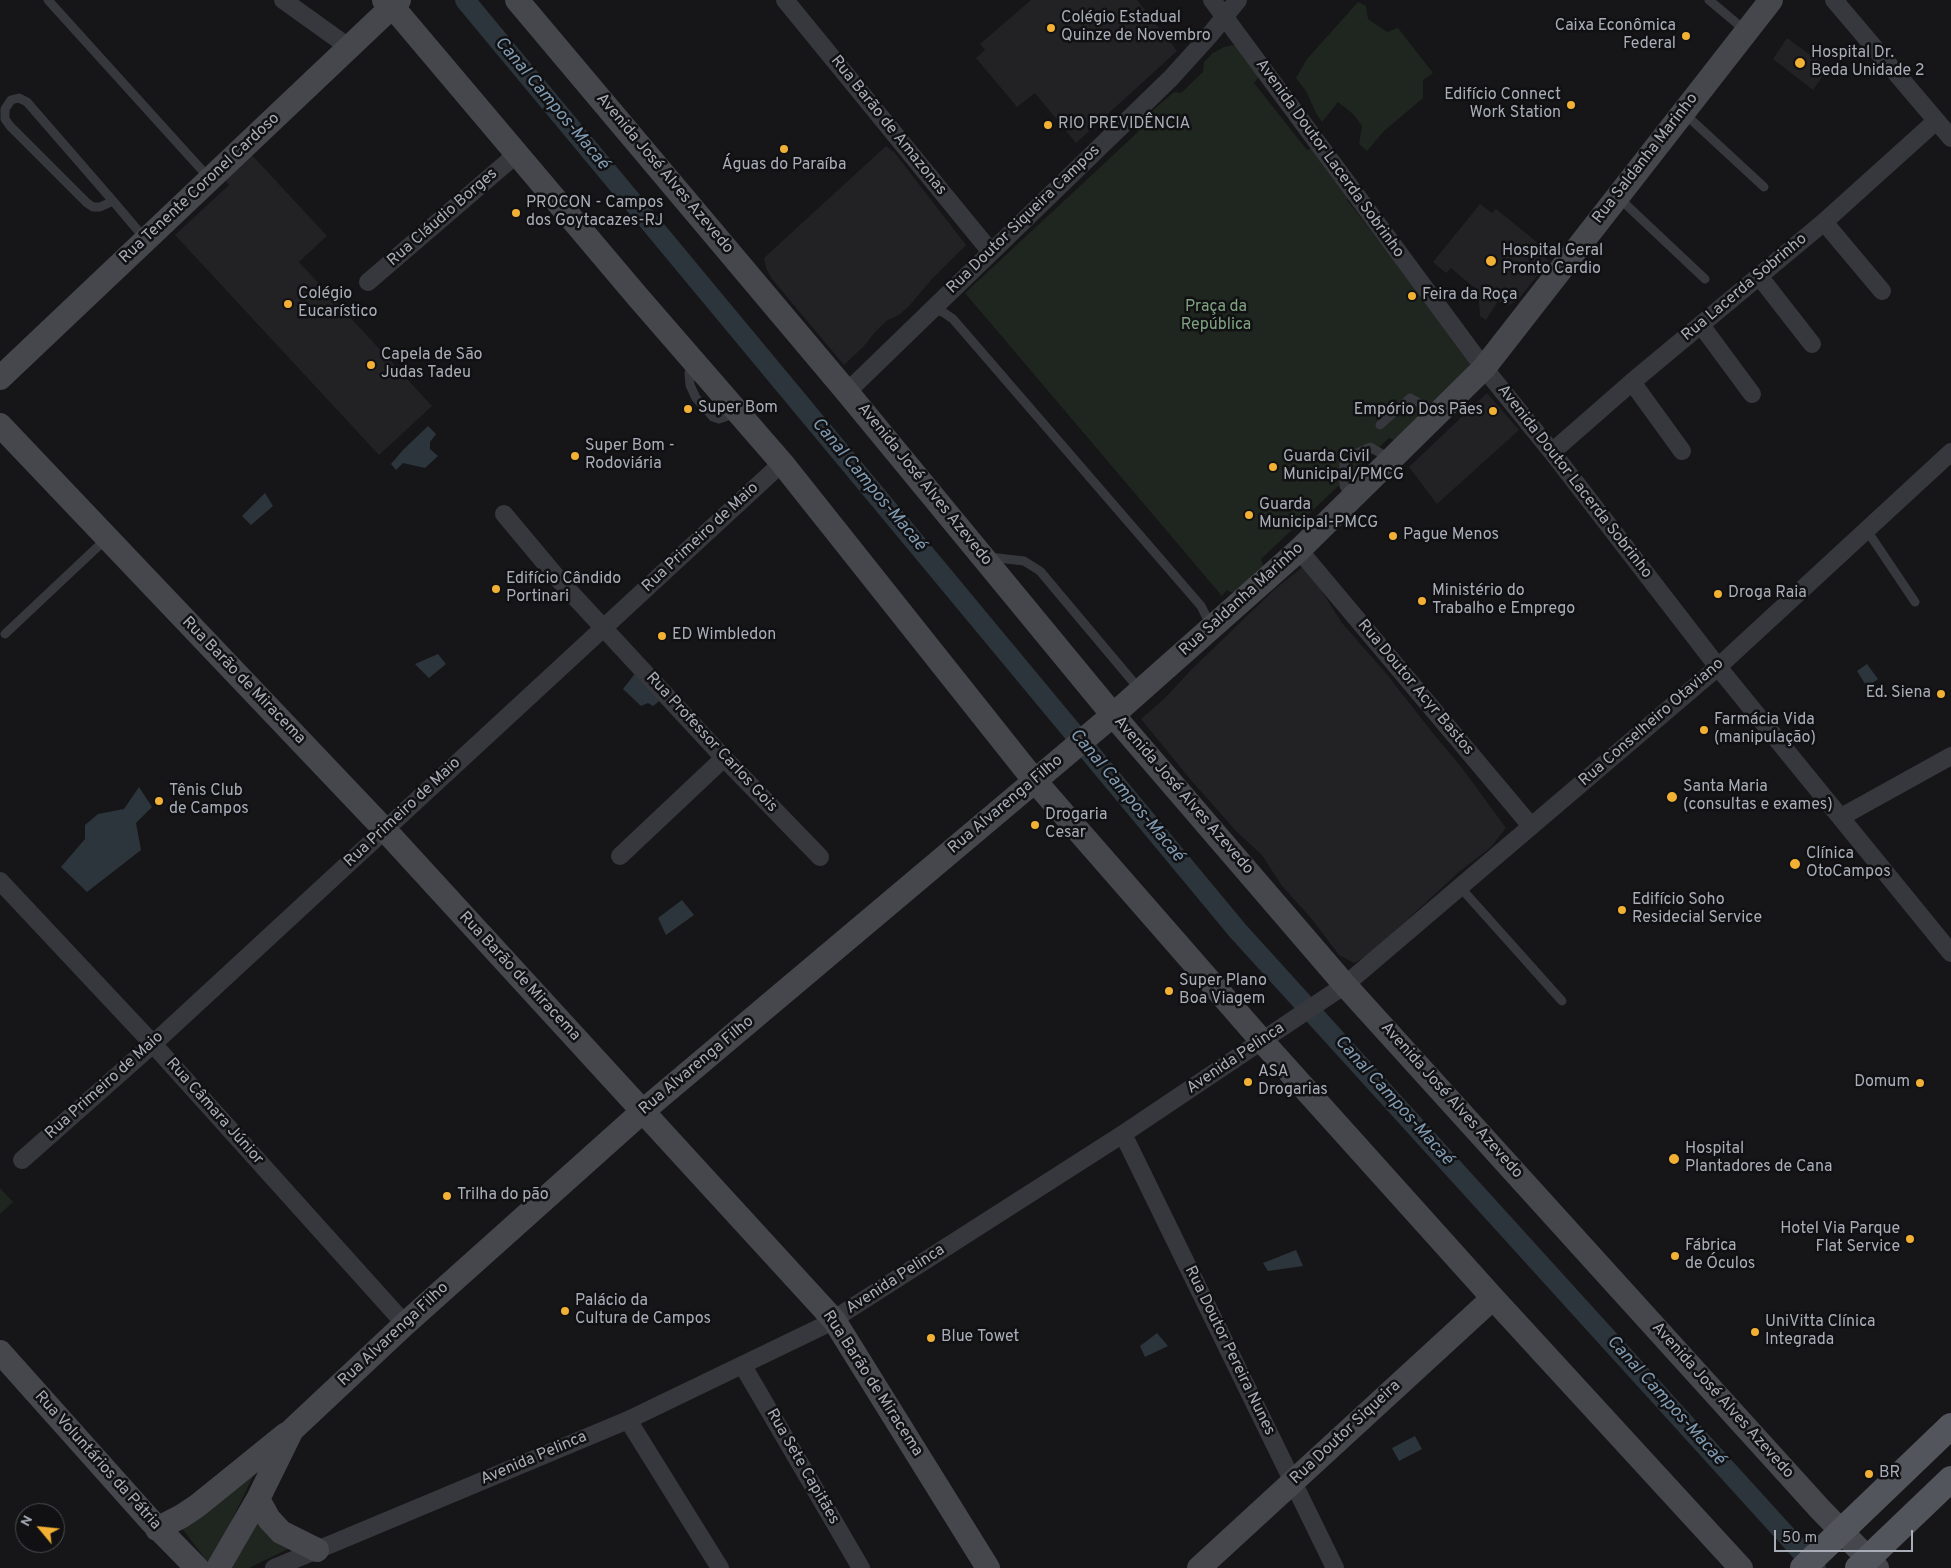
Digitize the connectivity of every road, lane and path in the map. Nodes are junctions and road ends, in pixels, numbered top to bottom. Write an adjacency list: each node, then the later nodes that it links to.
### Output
1 (48, 0): 18 (lane)
2 (283, 0): 13 (street)
3 (517, 0): 35 (main road, Avenida José Alves Azevedo)
4 (785, 0): 24 (street, Rua Barão de Amazonas)
5 (1212, 0): 11 (street, Avenida Doutor Lacerda Sobrinho)
6 (1238, 0): 11 (street, Rua Doutor Siqueira Campos)
7 (1709, 0): 12 (lane)
8 (1771, 0): 12 (main road, Rua Saldanha Marinho)
9 (1834, 0): 15 (street)
10 (392, 2): 13 (main road, Rua Tenente Coronel Cardoso); 17 (main road)
11 (1225, 17): 24 (street, Rua Doutor Siqueira Campos); 32 (street, Avenida Doutor Lacerda Sobrinho)
12 (1746, 32): 14 (main road, Rua Saldanha Marinho)
13 (350, 48): 18 (main road, Rua Tenente Coronel Cardoso)
14 (1683, 112): 19 (lane); 20 (main road, Rua Saldanha Marinho)
15 (1936, 121): 16 (street); 22 (street, Rua Lacerda Sobrinho)
16 (1951, 138)
17 (518, 153): 27 (street, Rua Cláudio Borges); 45 (main road)
18 (210, 179): 23 (main road, Rua Tenente Coronel Cardoso)
19 (1764, 187)
20 (1617, 196): 26 (lane); 32 (main road, Rua Saldanha Marinho)
21 (113, 202): 21 (lane); 23 (lane)
22 (1824, 222): 25 (street, Rua Lacerda Sobrinho); 28 (street)
23 (146, 240): 33 (main road, Rua Tenente Coronel Cardoso)
24 (991, 252): 29 (street, Rua Doutor Siqueira Campos)
25 (1760, 276): 30 (street, Rua Lacerda Sobrinho); 31 (street)
26 (1705, 279)
27 (368, 282)
28 (1882, 291)
29 (931, 310): 35 (street, Rua Doutor Siqueira Campos); 55 (lane)
30 (1700, 325): 34 (street, Rua Lacerda Sobrinho); 36 (street)
31 (1812, 344)
32 (1484, 368): 37 (main road, Rua Saldanha Marinho); 41 (street, Avenida Doutor Lacerda Sobrinho)
33 (0, 378)
34 (1632, 382): 40 (street); 41 (street, Rua Lacerda Sobrinho)
35 (847, 392): 52 (main road, Avenida José Alves Azevedo)
36 (1752, 394)
37 (1438, 413): 39 (lane); 44 (main road, Rua Saldanha Marinho)
38 (0, 425): 50 (main road, Rua Barão de Miracema)
39 (1380, 425)
40 (1682, 451)
41 (1552, 452): 57 (street, Avenida Doutor Lacerda Sobrinho)
42 (1951, 452): 49 (street, Rua Conselheiro Otaviano)
43 (1352, 455): 44 (lane)
44 (1391, 459): 47 (main road, Rua Saldanha Marinho)
45 (782, 463): 54 (street, Rua Primeiro de Maio); 62 (main road)
46 (1344, 464): 47 (lane)
47 (1352, 498): 51 (main road, Rua Saldanha Marinho)
48 (504, 514): 54 (street, Rua Professor Carlos Gois)
49 (1866, 529): 53 (lane); 57 (street, Rua Conselheiro Otaviano)
50 (107, 538): 56 (lane); 65 (main road, Rua Barão de Miracema)
51 (1299, 550): 55 (main road, Rua Saldanha Marinho); 64 (street, Rua Doutor Acyr Bastos)
52 (982, 556): 58 (lane); 59 (main road, Avenida José Alves Azevedo)
53 (1915, 602)
54 (604, 628): 61 (street, Rua Professor Carlos Gois); 65 (street, Rua Primeiro de Maio)
55 (1208, 630): 58 (main road, Rua Saldanha Marinho)
56 (5, 634)
57 (1718, 667): 63 (street, Avenida Doutor Lacerda Sobrinho); 64 (street, Rua Conselheiro Otaviano)
58 (1140, 690): 59 (main road, Rua Saldanha Marinho)
59 (1113, 715): 62 (main road, Rua Alvarenga Filho); 71 (main road, Avenida José Alves Azevedo)
60 (1951, 756): 63 (street)
61 (724, 758): 66 (street); 67 (street, Rua Professor Carlos Gois)
62 (1034, 780): 73 (main road); 75 (main road, Rua Alvarenga Filho)
63 (1840, 817): 70 (street, Avenida Doutor Lacerda Sobrinho)
64 (1531, 826): 69 (street, Rua Conselheiro Otaviano)
65 (385, 830): 74 (street, Rua Primeiro de Maio); 75 (main road, Rua Barão de Miracema)
66 (620, 856)
67 (820, 856)
68 (0, 881): 74 (street, Rua Câmara Júnior)
69 (1460, 887): 71 (street, Rua Conselheiro Otaviano); 72 (lane)
70 (1951, 953)
71 (1346, 985): 73 (street, Avenida Pelinca); 90 (main road, Avenida José Alves Azevedo)
72 (1562, 1001)
73 (1262, 1041): 76 (street, Avenida Pelinca); 78 (main road)
74 (153, 1044): 77 (street, Rua Primeiro de Maio); 80 (street, Rua Câmara Júnior)
75 (643, 1111): 79 (main road, Rua Barão de Miracema); 80 (main road, Rua Alvarenga Filho)
76 (1123, 1134): 79 (street, Avenida Pelinca); 87 (street, Rua Doutor Pereira Nunes)
77 (22, 1160)
78 (1493, 1298): 87 (main road, Rua Doutor Siqueira); 101 (main road)
79 (834, 1320): 82 (street, Avenida Pelinca); 98 (main road, Rua Barão de Miracema)
80 (405, 1324): 85 (main road, Rua Alvarenga Filho)
81 (0, 1352): 89 (main road, Rua Voluntários da Pátria)
82 (743, 1366): 83 (street, Avenida Pelinca); 97 (street, Rua Sete Capitães)
83 (628, 1420): 91 (street, Avenida Pelinca); 96 (street)
84 (1951, 1426): 90 (main road)
85 (292, 1430): 88 (main road, Rua Alvarenga Filho); 89 (main road, Rua Alvarenga Filho)
86 (1951, 1479): 92 (main road)
87 (1294, 1482): 99 (main road, Rua Doutor Siqueira); 100 (street, Rua Doutor Pereira Nunes)
88 (258, 1500): 91 (main road); 94 (main road, Rua Alvarenga Filho)
89 (157, 1529): 93 (main road, Rua Voluntários da Pátria)
90 (1832, 1540): 92 (main road, Avenida José Alves Azevedo); 102 (main road)
91 (317, 1550): 95 (street, Avenida Pelinca)
92 (1868, 1565)
93 (197, 1568)
94 (218, 1568)
95 (274, 1568)
96 (720, 1568)
97 (861, 1568)
98 (988, 1568)
99 (1199, 1568)
100 (1335, 1568)
101 (1741, 1568)
102 (1803, 1568)

